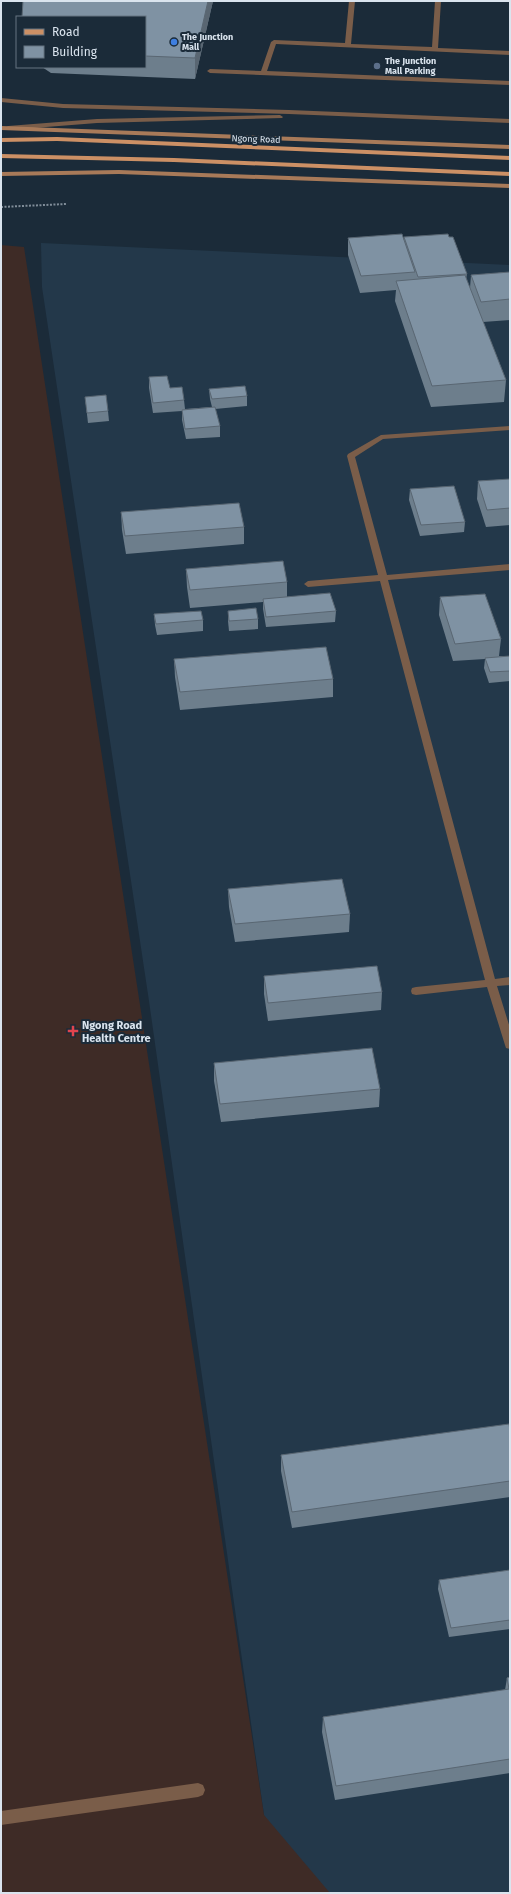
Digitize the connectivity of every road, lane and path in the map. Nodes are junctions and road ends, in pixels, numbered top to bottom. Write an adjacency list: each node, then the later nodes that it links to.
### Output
1 (352, 1): 3 (lane)
2 (438, 1): 4 (lane)
3 (348, 45): 4 (lane); 7 (lane)
4 (435, 49): 5 (lane)
5 (510, 53)
6 (210, 71): 7 (lane)
7 (263, 74): 8 (lane)
8 (510, 84)
9 (1, 100): 10 (lane)
10 (358, 114): 11 (lane); 12 (lane)
11 (510, 121)
12 (5, 128): 14 (main road, Ngong Road)
13 (1, 140): 16 (main road, Ngong Road)
14 (510, 147)
15 (1, 156): 18 (main road)
16 (510, 158)
17 (1, 174): 19 (main road)
18 (510, 174)
19 (510, 186)
20 (510, 428): 22 (lane)
21 (510, 567): 22 (lane)
22 (384, 578): 23 (lane); 25 (lane)
23 (308, 584)
24 (510, 981): 25 (lane)
25 (491, 983): 26 (lane); 27 (lane)
26 (416, 991)
27 (510, 1045)
28 (198, 1790): 29 (lane)
29 (1, 1818)

